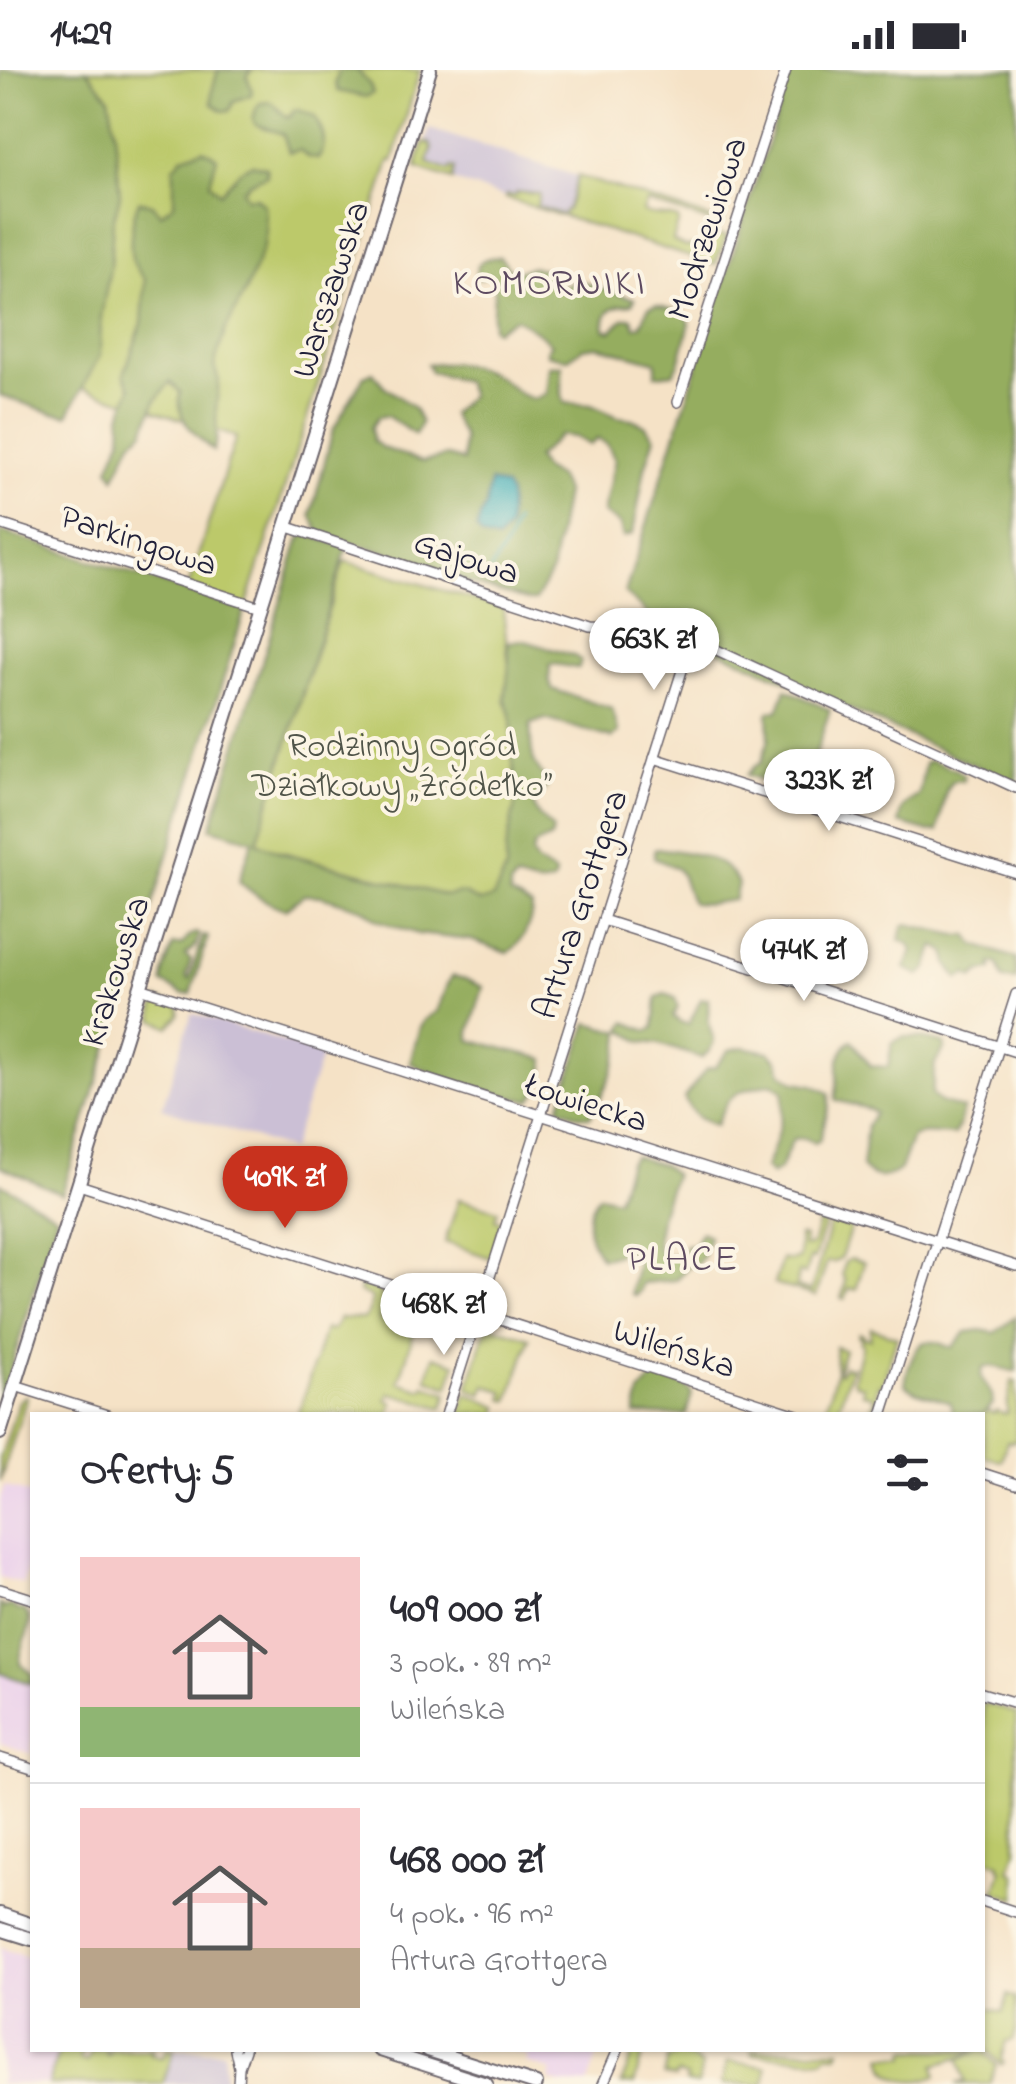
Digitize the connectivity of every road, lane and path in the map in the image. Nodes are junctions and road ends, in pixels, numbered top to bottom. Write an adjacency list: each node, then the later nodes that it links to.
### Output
1 (430, 70): 5 (street, Warszawska)
2 (786, 70): 3 (street, Modrzewiowa)
3 (678, 402)
4 (0, 524): 6 (street, Parkingowa)
5 (286, 526): 6 (street, Krakowska); 7 (street, Gajowa)
6 (260, 607): 12 (street, Krakowska)
7 (692, 639): 8 (street, Artura Grottgera); 9 (street, Gajowa)
8 (654, 758): 10 (street); 11 (street, Artura Grottgera)
9 (1016, 788)
10 (1016, 873)
11 (603, 920): 14 (street); 16 (street, Artura Grottgera)
12 (140, 988): 16 (street, Łowiecka); 17 (street, Krakowska)
13 (1016, 994): 14 (street)
14 (999, 1046): 15 (street); 18 (street)
15 (1016, 1052)
16 (541, 1115): 18 (street, Łowiecka); 20 (street, Artura Grottgera)
17 (79, 1185): 20 (street, Wileńska); 21 (street, Krakowska)
18 (937, 1241): 19 (street, Łowiecka); 25 (street)
19 (1016, 1266)
20 (478, 1314): 23 (street, Artura Grottgera); 24 (street, Wileńska)
21 (15, 1386): 22 (street); 26 (street, Krakowska)
22 (97, 1412)
23 (447, 1412)
24 (788, 1412)
25 (883, 1412)
26 (0, 1433)
27 (985, 1475): 28 (street)
28 (1016, 1484)
29 (0, 1589): 30 (street)
30 (30, 1599)
31 (985, 1693): 32 (street)
32 (1016, 1703)
33 (0, 1758): 34 (street)
34 (30, 1767)
35 (985, 1902): 36 (street)
36 (1016, 1912)
37 (0, 1914): 38 (street)
38 (30, 1923)
39 (0, 1929): 40 (street)
40 (30, 1938)
41 (235, 2052): 47 (street)
42 (244, 2052): 47 (street)
43 (386, 2052): 49 (street)
44 (434, 2052): 50 (street)
45 (618, 2052): 51 (street)
46 (619, 2052): 52 (street)
47 (239, 2068): 48 (street)
48 (238, 2084)
49 (486, 2084)
50 (536, 2084)
51 (603, 2084)
52 (611, 2084)

